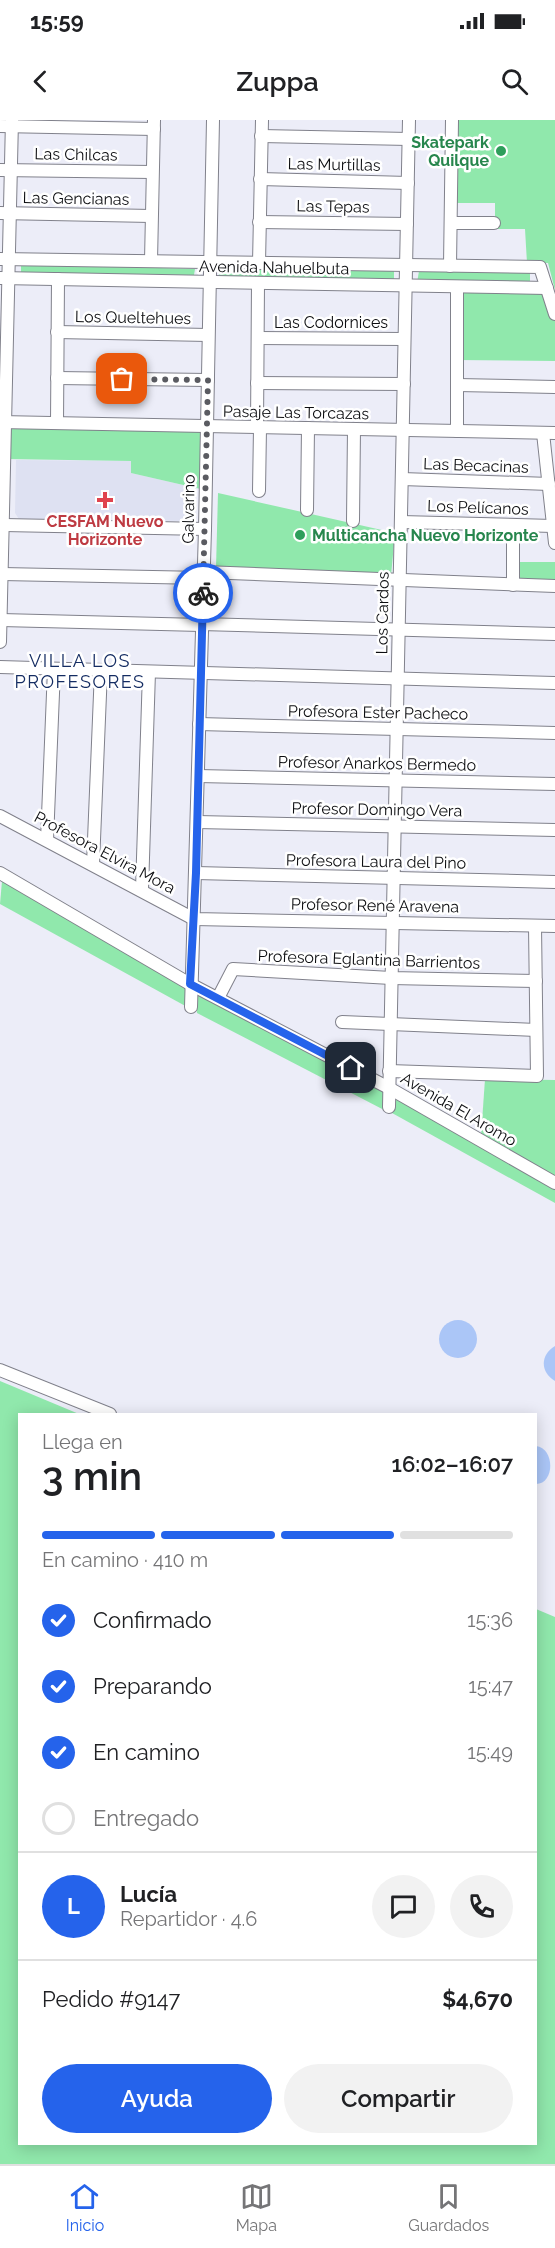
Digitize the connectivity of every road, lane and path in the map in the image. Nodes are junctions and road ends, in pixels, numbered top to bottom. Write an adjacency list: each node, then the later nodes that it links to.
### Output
1 (213, 120): 21 (street, Galvarino)
2 (262, 120): 7 (street)
3 (409, 120): 8 (street, Los Cardos)
4 (452, 120): 16 (street)
5 (8, 124): 6 (street); 9 (street)
6 (154, 124): 10 (street)
7 (261, 136): 8 (street); 11 (street)
8 (409, 139): 12 (street, Los Cardos)
9 (5, 170): 10 (street, Las Chilcas); 13 (street)
10 (152, 172): 14 (street)
11 (261, 179): 12 (street, Las Murtillas); 15 (street)
12 (408, 183): 18 (street, Los Cardos)
13 (5, 214): 14 (street, Las Gencianas); 19 (street)
14 (151, 216): 20 (street)
15 (259, 222): 18 (street, Las Tepas); 22 (street)
16 (451, 223): 17 (street); 24 (street)
17 (494, 223)
18 (407, 224): 23 (street, Los Cardos)
19 (5, 259): 20 (street, Avenida Nahuelbuta); 25 (street)
20 (151, 261): 21 (street, Avenida Nahuelbuta)
21 (210, 262): 22 (street, Avenida Nahuelbuta); 27 (street, Galvarino)
22 (259, 263): 23 (street, Avenida Nahuelbuta)
23 (406, 265): 24 (street, Avenida Nahuelbuta); 29 (street, Los Cardos)
24 (450, 266): 31 (street, Avenida Nahuelbuta)
25 (5, 278): 26 (street, Avenida Nahuelbuta); 34 (street)
26 (58, 279): 27 (street, Avenida Nahuelbuta); 33 (street)
27 (210, 282): 28 (street, Avenida Nahuelbuta); 35 (street, Galvarino)
28 (258, 283): 29 (street, Avenida Nahuelbuta); 36 (street)
29 (406, 286): 30 (street, Avenida Nahuelbuta); 37 (street, Los Cardos)
30 (457, 287): 31 (street, Avenida Nahuelbuta); 43 (street)
31 (547, 288): 32 (street)
32 (555, 314)
33 (57, 332): 35 (street, Los Queltehues); 39 (street)
34 (4, 334): 38 (street)
35 (208, 335): 40 (street, Galvarino)
36 (258, 338): 37 (street, Las Codornices); 41 (street)
37 (404, 339): 42 (street, Los Cardos)
38 (4, 373): 45 (street)
39 (57, 378): 40 (street); 46 (street)
40 (208, 380): 47 (street, Galvarino)
41 (257, 382): 42 (street); 48 (street)
42 (404, 384): 51 (street, Los Cardos)
43 (457, 385): 44 (street); 52 (street)
44 (555, 387)
45 (3, 422): 46 (street, Pasaje Las Torcazas); 54 (street)
46 (57, 423): 47 (street, Pasaje Las Torcazas)
47 (207, 426): 48 (street, Pasaje Las Torcazas); 64 (street, Galvarino)
48 (258, 427): 49 (street, Pasaje Las Torcazas); 57 (street)
49 (308, 428): 50 (street, Pasaje Las Torcazas); 58 (street)
50 (354, 429): 51 (street, Pasaje Las Torcazas); 60 (street)
51 (403, 430): 52 (street, Pasaje Las Torcazas); 55 (street, Los Cardos)
52 (457, 431): 53 (street, Pasaje Las Torcazas)
53 (549, 433): 56 (street)
54 (3, 471): 59 (street)
55 (402, 479): 56 (street, Las Becacinas); 61 (street, Los Cardos)
56 (549, 484): 63 (street)
57 (259, 491)
58 (307, 510)
59 (3, 520): 64 (street); 66 (street)
60 (353, 521)
61 (401, 522): 62 (street, Los Pelícanos); 68 (street, Los Cardos)
62 (513, 525): 63 (street, Los Pelícanos); 69 (street)
63 (553, 526): 65 (street)
64 (205, 529): 67 (street, Galvarino)
65 (555, 543)
66 (2, 570): 67 (street); 71 (street)
67 (203, 575): 68 (street); 72 (street, Galvarino)
68 (400, 581): 69 (street); 73 (street, Los Cardos)
69 (513, 585): 70 (street)
70 (555, 586)
71 (1, 616): 72 (street); 75 (street)
72 (201, 624): 73 (street); 80 (street, Galvarino)
73 (399, 630): 74 (street); 81 (street, Los Cardos)
74 (555, 634)
75 (0, 642)
76 (0, 667): 77 (street)
77 (54, 669): 78 (street); 93 (street)
78 (101, 670): 79 (street); 94 (street)
79 (149, 672): 80 (street); 99 (street)
80 (200, 673): 81 (street); 83 (street, Galvarino)
81 (398, 679): 82 (street); 84 (street, Los Cardos)
82 (555, 684)
83 (199, 724): 84 (street, Profesora Ester Pacheco); 86 (street, Galvarino)
84 (397, 729): 85 (street, Profesora Ester Pacheco); 87 (street, Los Cardos)
85 (555, 733)
86 (198, 776): 87 (street, Profesor Anarkos Bermedo); 90 (street, Galvarino)
87 (396, 780): 88 (street, Profesor Anarkos Bermedo); 91 (street, Los Cardos)
88 (555, 784)
89 (0, 816): 93 (street, Profesora Elvira Mora)
90 (197, 822): 91 (street, Profesor Domingo Vera); 96 (street, Galvarino)
91 (394, 826): 92 (street, Profesor Domingo Vera); 97 (street, Los Cardos)
92 (555, 830)
93 (47, 840): 94 (street, Profesora Elvira Mora)
94 (93, 864): 99 (street, Profesora Elvira Mora)
95 (0, 873): 106 (street, Avenida El Aromo)
96 (196, 873): 97 (street, Profesora Laura del Pino); 100 (street, Galvarino)
97 (393, 878): 98 (street, Profesora Laura del Pino); 101 (street, Los Cardos)
98 (555, 882)
99 (142, 889): 100 (street, Profesora Elvira Mora)
100 (194, 919): 101 (street, Profesor René Aravena); 106 (street, Galvarino)
101 (393, 922): 102 (street, Profesor René Aravena); 104 (street, Los Cardos)
102 (535, 926): 103 (street, Profesor René Aravena); 105 (street)
103 (555, 926)
104 (392, 978): 105 (street, Profesora Eglantina Barrientos); 107 (street, Profesora Eglantina Barrientos); 110 (street, Los Cardos)
105 (536, 981): 111 (street)
106 (190, 984): 107 (street, Avenida El Aromo); 108 (street, Galvarino)
107 (218, 998): 113 (street, Avenida El Aromo)
108 (191, 1007)
109 (342, 1022): 110 (street)
110 (390, 1025): 111 (street); 112 (street, Los Cardos)
111 (536, 1030): 112 (street)
112 (390, 1071): 113 (street, Los Cardos)
113 (389, 1088): 114 (street, Los Cardos); 115 (street, Avenida El Aromo)
114 (389, 1107)
115 (555, 1183)
116 (0, 1370): 117 (street)
117 (108, 1413)

